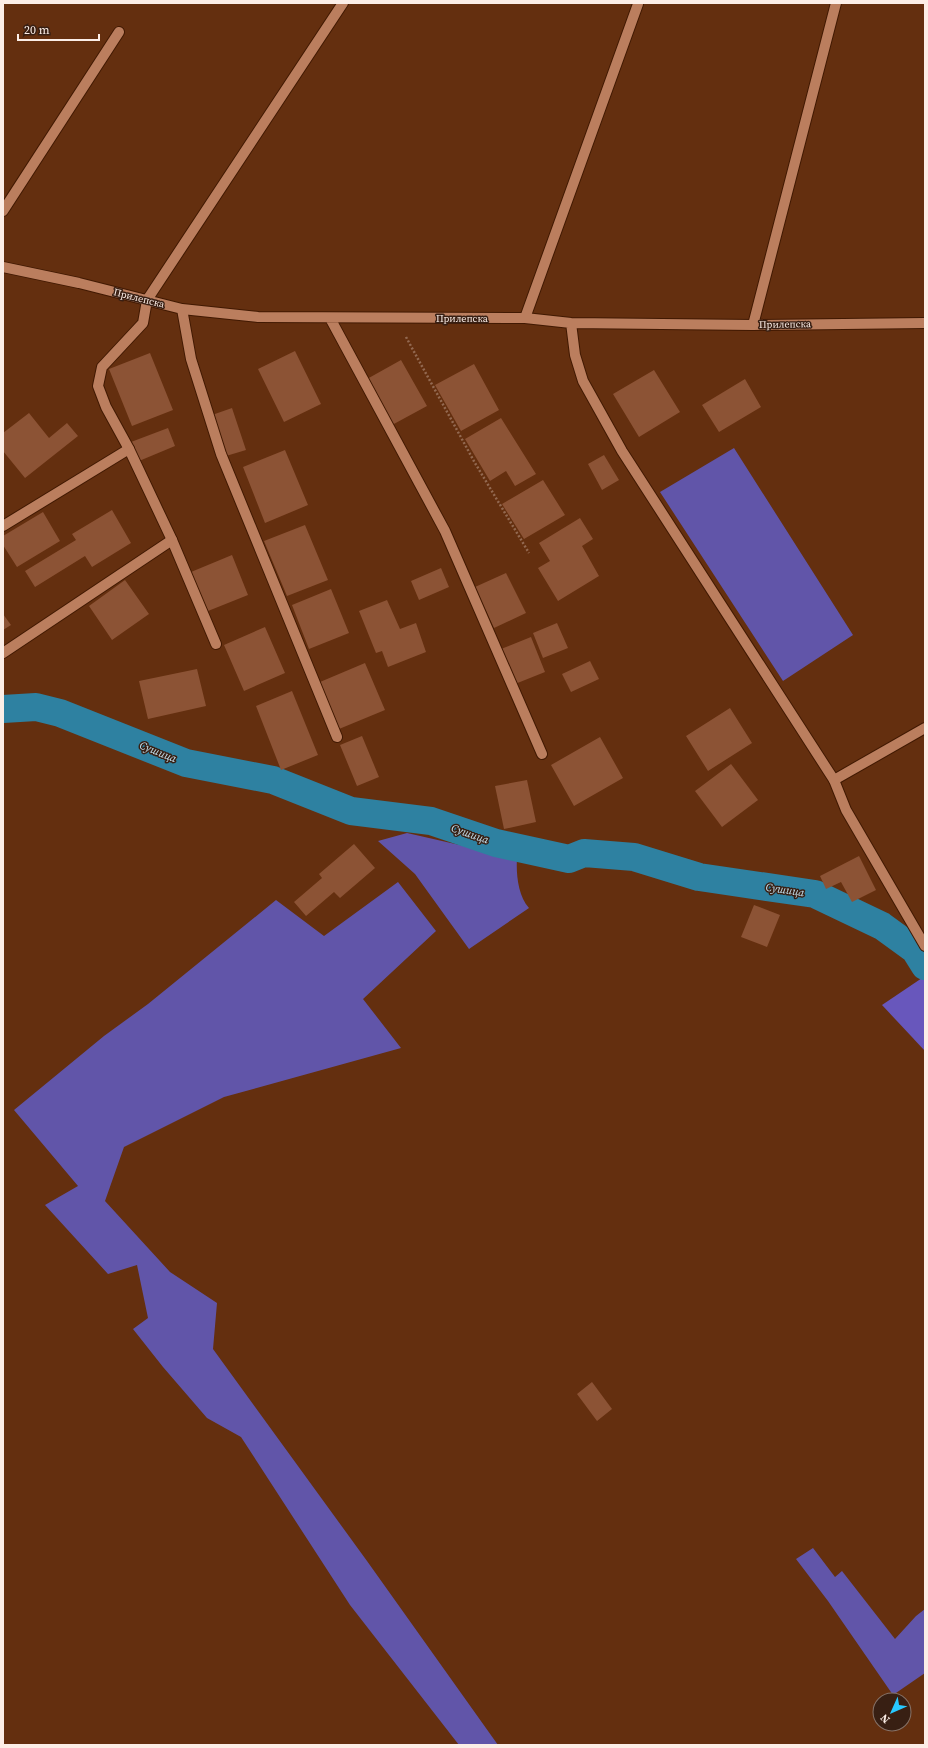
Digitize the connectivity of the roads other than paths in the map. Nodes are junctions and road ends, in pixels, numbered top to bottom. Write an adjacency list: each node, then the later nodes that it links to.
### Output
1 (343, 3): 7 (street)
2 (836, 3): 13 (street)
3 (638, 4): 10 (street)
4 (120, 32): 5 (street)
5 (3, 211)
6 (3, 267): 7 (street, Прилепска)
7 (147, 300): 8 (street, Прилепска); 14 (street)
8 (182, 309): 9 (street, Прилепска); 20 (street)
9 (330, 318): 10 (street, Прилепска); 21 (street)
10 (525, 318): 11 (street, Прилепска)
11 (571, 323): 13 (street, Прилепска); 22 (street)
12 (925, 323): 13 (street, Прилепска)
13 (753, 325)
14 (129, 448): 15 (street); 16 (street)
15 (3, 526)
16 (172, 540): 17 (street); 18 (street)
17 (216, 644)
18 (3, 653)
19 (925, 728): 22 (street)
20 (337, 736)
21 (542, 754)
22 (834, 780): 23 (street)
23 (925, 946)

